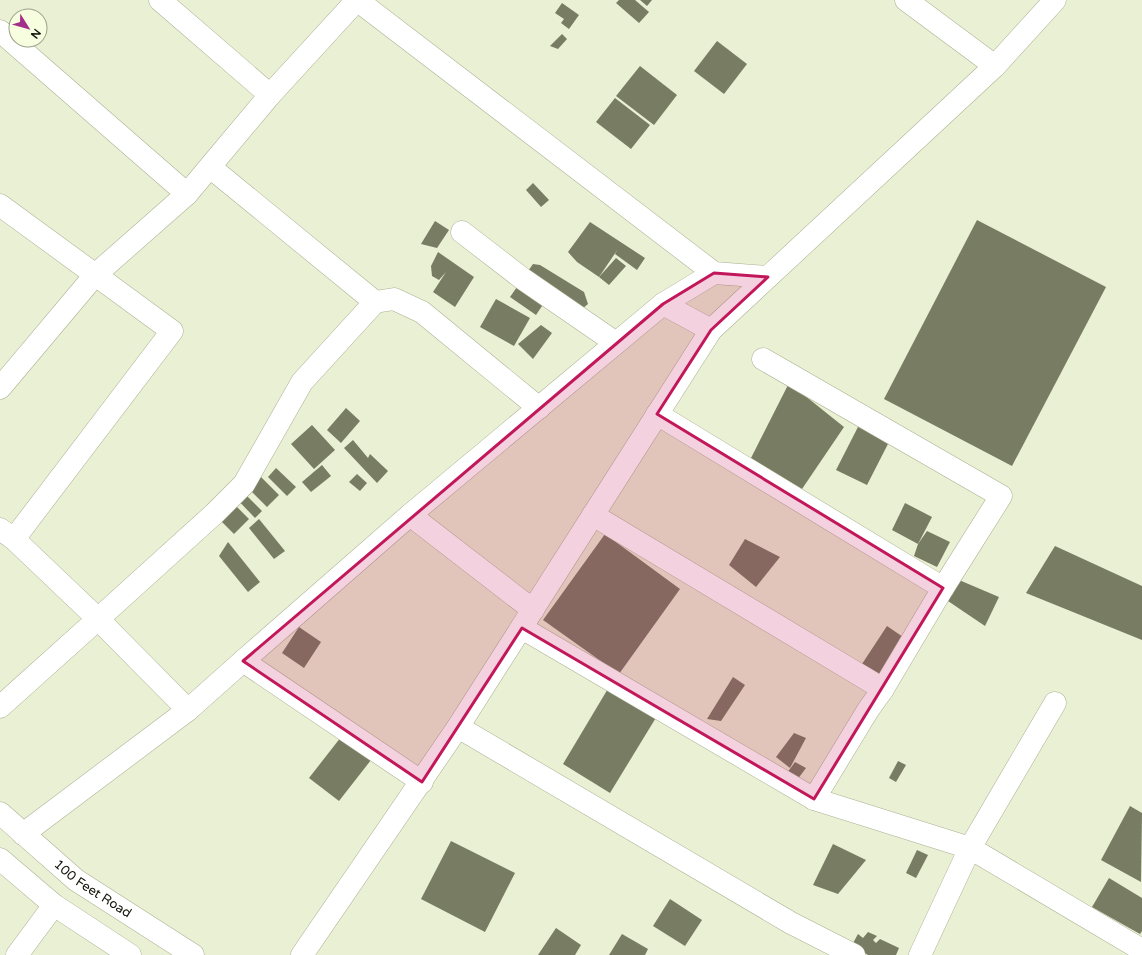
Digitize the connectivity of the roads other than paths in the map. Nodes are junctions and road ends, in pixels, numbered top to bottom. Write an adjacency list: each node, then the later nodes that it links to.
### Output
1 (160, 0): 6 (street)
2 (906, 0): 5 (street)
3 (1055, 0): 5 (street)
4 (0, 31): 8 (street)
5 (995, 66): 13 (street)
6 (270, 95): 7 (street); 11 (street)
7 (210, 167): 8 (street); 14 (street)
8 (187, 194): 12 (street)
9 (0, 206): 12 (street)
10 (462, 232): 17 (street)
11 (714, 273): 13 (street); 15 (street)
12 (95, 275): 19 (street); 24 (street)
13 (768, 277): 16 (street)
14 (375, 302): 20 (street); 26 (street)
15 (663, 304): 16 (street); 17 (street)
16 (711, 330): 21 (street)
17 (616, 343): 20 (street)
18 (763, 359): 25 (street)
19 (0, 388)
20 (539, 408): 22 (street)
21 (657, 414): 23 (street); 25 (street)
22 (410, 515): 27 (street); 28 (street)
23 (593, 515): 27 (street); 29 (street)
24 (7, 534): 26 (street)
25 (943, 588): 29 (street)
26 (98, 619): 31 (street); 32 (street)
27 (527, 619): 33 (street); 35 (street)
28 (243, 661): 32 (street); 34 (street)
29 (883, 689): 35 (street)
30 (1055, 703): 38 (street)
31 (0, 707)
32 (188, 710): 37 (street)
33 (458, 727): 34 (street); 46 (street)
34 (422, 782): 45 (street)
35 (814, 799): 38 (street)
36 (0, 813): 37 (street, 100 Feet Road)
37 (24, 834): 44 (street, 100 Feet Road)
38 (970, 848): 41 (street); 47 (street)
39 (0, 859): 40 (street)
40 (54, 905): 42 (street); 43 (street)
41 (1142, 950)
42 (17, 955)
43 (130, 955)
44 (192, 955)
45 (302, 955)
46 (854, 955)
47 (920, 955)

